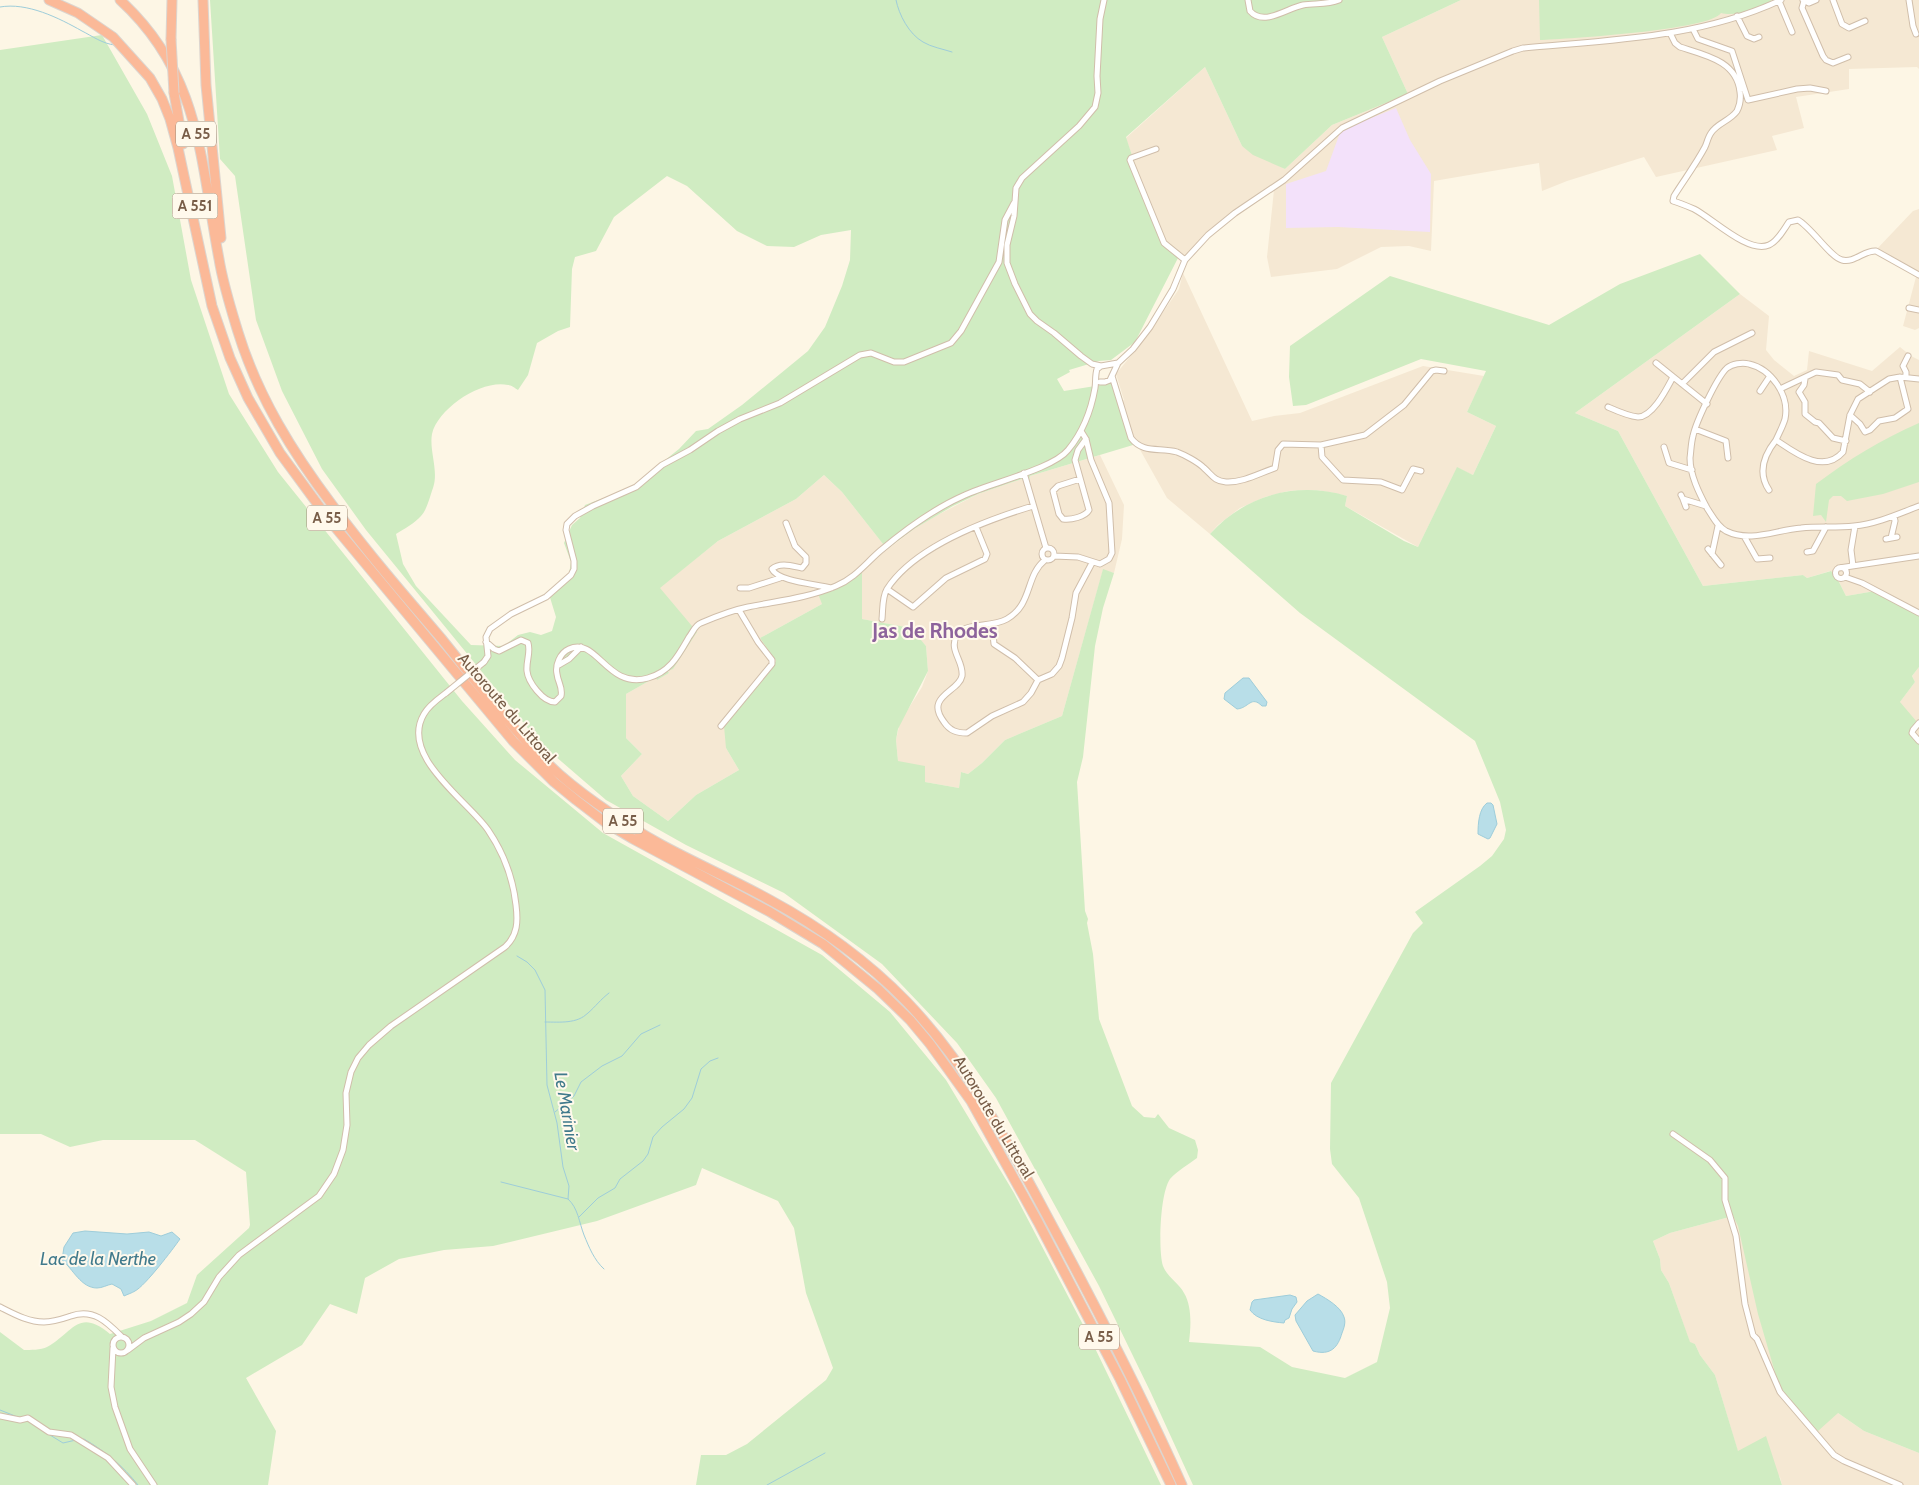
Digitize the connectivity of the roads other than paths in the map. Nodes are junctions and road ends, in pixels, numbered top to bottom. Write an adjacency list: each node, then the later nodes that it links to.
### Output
1 (49, 0): 33 (highway, Autoroute du Littoral / A 55)
2 (120, 0): 30 (highway, Autoroute du Littoral / A 55)
3 (172, 0): 33 (highway, A 551, bridge)
4 (204, 0): 30 (highway, A 551)
5 (1104, 0): 23 (street)
6 (1248, 0): 7 (street)
7 (1339, 0)
8 (1780, 0): 13 (street); 16 (street)
9 (1816, 0): 12 (street)
10 (1833, 0): 14 (street)
11 (1909, 0): 18 (street)
12 (1803, 1): 20 (street)
13 (1737, 16): 15 (street); 19 (street)
14 (1864, 21)
15 (1693, 29): 17 (street); 21 (street)
16 (1792, 32)
17 (1670, 34): 28 (street); 29 (street)
18 (1916, 34)
19 (1759, 37)
20 (1848, 57)
21 (1826, 91)
22 (1156, 148): 28 (street)
23 (1014, 203): 24 (street); 25 (street)
24 (1006, 220): 25 (street); 26 (street)
25 (1013, 221): 27 (street)
26 (1004, 227): 27 (street); 106 (street)
27 (1008, 241): 38 (street)
28 (1185, 260): 36 (street)
29 (1919, 275)
30 (226, 288): 127 (highway, Autoroute du Littoral / A 55)
31 (1908, 308): 32 (street)
32 (1919, 310)
33 (217, 318): 126 (highway, Autoroute du Littoral / A 55)
34 (1752, 333): 50 (street)
35 (1908, 356): 44 (street)
36 (1118, 363): 38 (street); 40 (street)
37 (1656, 363): 43 (street)
38 (1101, 367): 40 (street); 41 (street)
39 (1444, 371): 63 (street)
40 (1112, 375): 47 (street); 49 (street)
41 (1096, 376): 48 (street); 51 (street)
42 (1770, 376): 52 (street); 53 (street); 55 (street)
43 (1674, 377): 50 (street); 56 (street)
44 (1903, 377): 46 (street); 54 (street); 57 (street)
45 (1805, 378): 53 (street); 54 (street); 62 (street)
46 (1919, 379)
47 (1108, 381): 48 (street); 49 (street)
48 (1100, 382): 51 (street)
49 (1116, 384): 63 (street)
50 (1682, 384): 55 (street)
51 (1095, 388): 59 (street)
52 (1760, 390)
53 (1780, 390): 61 (street)
54 (1870, 392): 57 (street)
55 (1707, 404): 58 (street)
56 (1608, 407)
57 (1850, 415): 62 (street)
58 (1695, 429): 65 (street); 66 (street)
59 (1081, 431): 60 (street); 68 (street)
60 (1086, 439): 69 (street); 93 (street)
61 (1776, 440): 62 (street); 70 (street)
62 (1846, 440)
63 (1321, 445): 67 (street)
64 (1664, 446): 66 (street)
65 (1728, 458)
66 (1692, 470): 72 (street)
67 (1421, 471)
68 (1024, 473): 71 (street); 100 (street)
69 (1080, 479): 69 (street)
70 (1769, 490)
71 (1034, 506): 79 (street); 83 (street)
72 (1706, 506): 74 (street); 77 (street)
73 (1919, 506): 75 (street)
74 (1686, 507)
75 (1894, 516): 78 (street); 82 (street)
76 (786, 523): 98 (street)
77 (1718, 526): 81 (street); 88 (street)
78 (1855, 526): 80 (street); 95 (street)
79 (976, 527): 101 (street); 101 (street)
80 (1826, 527): 81 (street); 85 (street)
81 (1744, 536): 91 (street)
82 (1891, 538)
83 (1046, 548): 89 (street); 92 (street)
84 (1708, 549): 88 (street)
85 (1813, 550): 86 (street); 87 (street)
86 (1820, 550)
87 (1807, 552)
88 (1712, 554): 94 (street)
89 (1054, 556): 92 (street); 93 (street)
90 (1919, 556): 95 (street)
91 (1770, 558)
92 (1045, 560): 105 (street)
93 (1092, 563): 109 (street)
94 (1721, 565)
95 (1853, 566): 96 (street)
96 (1839, 568): 97 (street); 97 (street)
97 (1845, 577): 103 (street)
98 (781, 578): 99 (street); 100 (street)
99 (740, 588)
100 (832, 588): 102 (street)
101 (887, 589): 104 (street)
102 (739, 610): 107 (street); 111 (street)
103 (1919, 613)
104 (882, 619)
105 (992, 625): 109 (street); 109 (street)
106 (486, 642): 108 (street); 118 (street, bridge)
107 (580, 647): 108 (street); 108 (street)
108 (557, 666)
109 (1038, 680)
110 (1919, 723): 112 (street)
111 (722, 726)
112 (1919, 741)
113 (1673, 1134): 123 (street)
114 (0, 1307): 115 (street)
115 (110, 1325): 116 (street); 117 (street)
116 (124, 1337): 117 (street); 118 (street); 120 (street)
117 (116, 1338): 119 (street)
118 (144, 1338): 120 (street)
119 (113, 1348): 120 (street); 121 (street)
120 (126, 1351): 121 (street)
121 (113, 1365): 125 (street)
122 (0, 1416): 124 (street)
123 (1887, 1482): 128 (street)
124 (133, 1485)
125 (154, 1485)
126 (1171, 1485)
127 (1182, 1485)
128 (1900, 1485)

